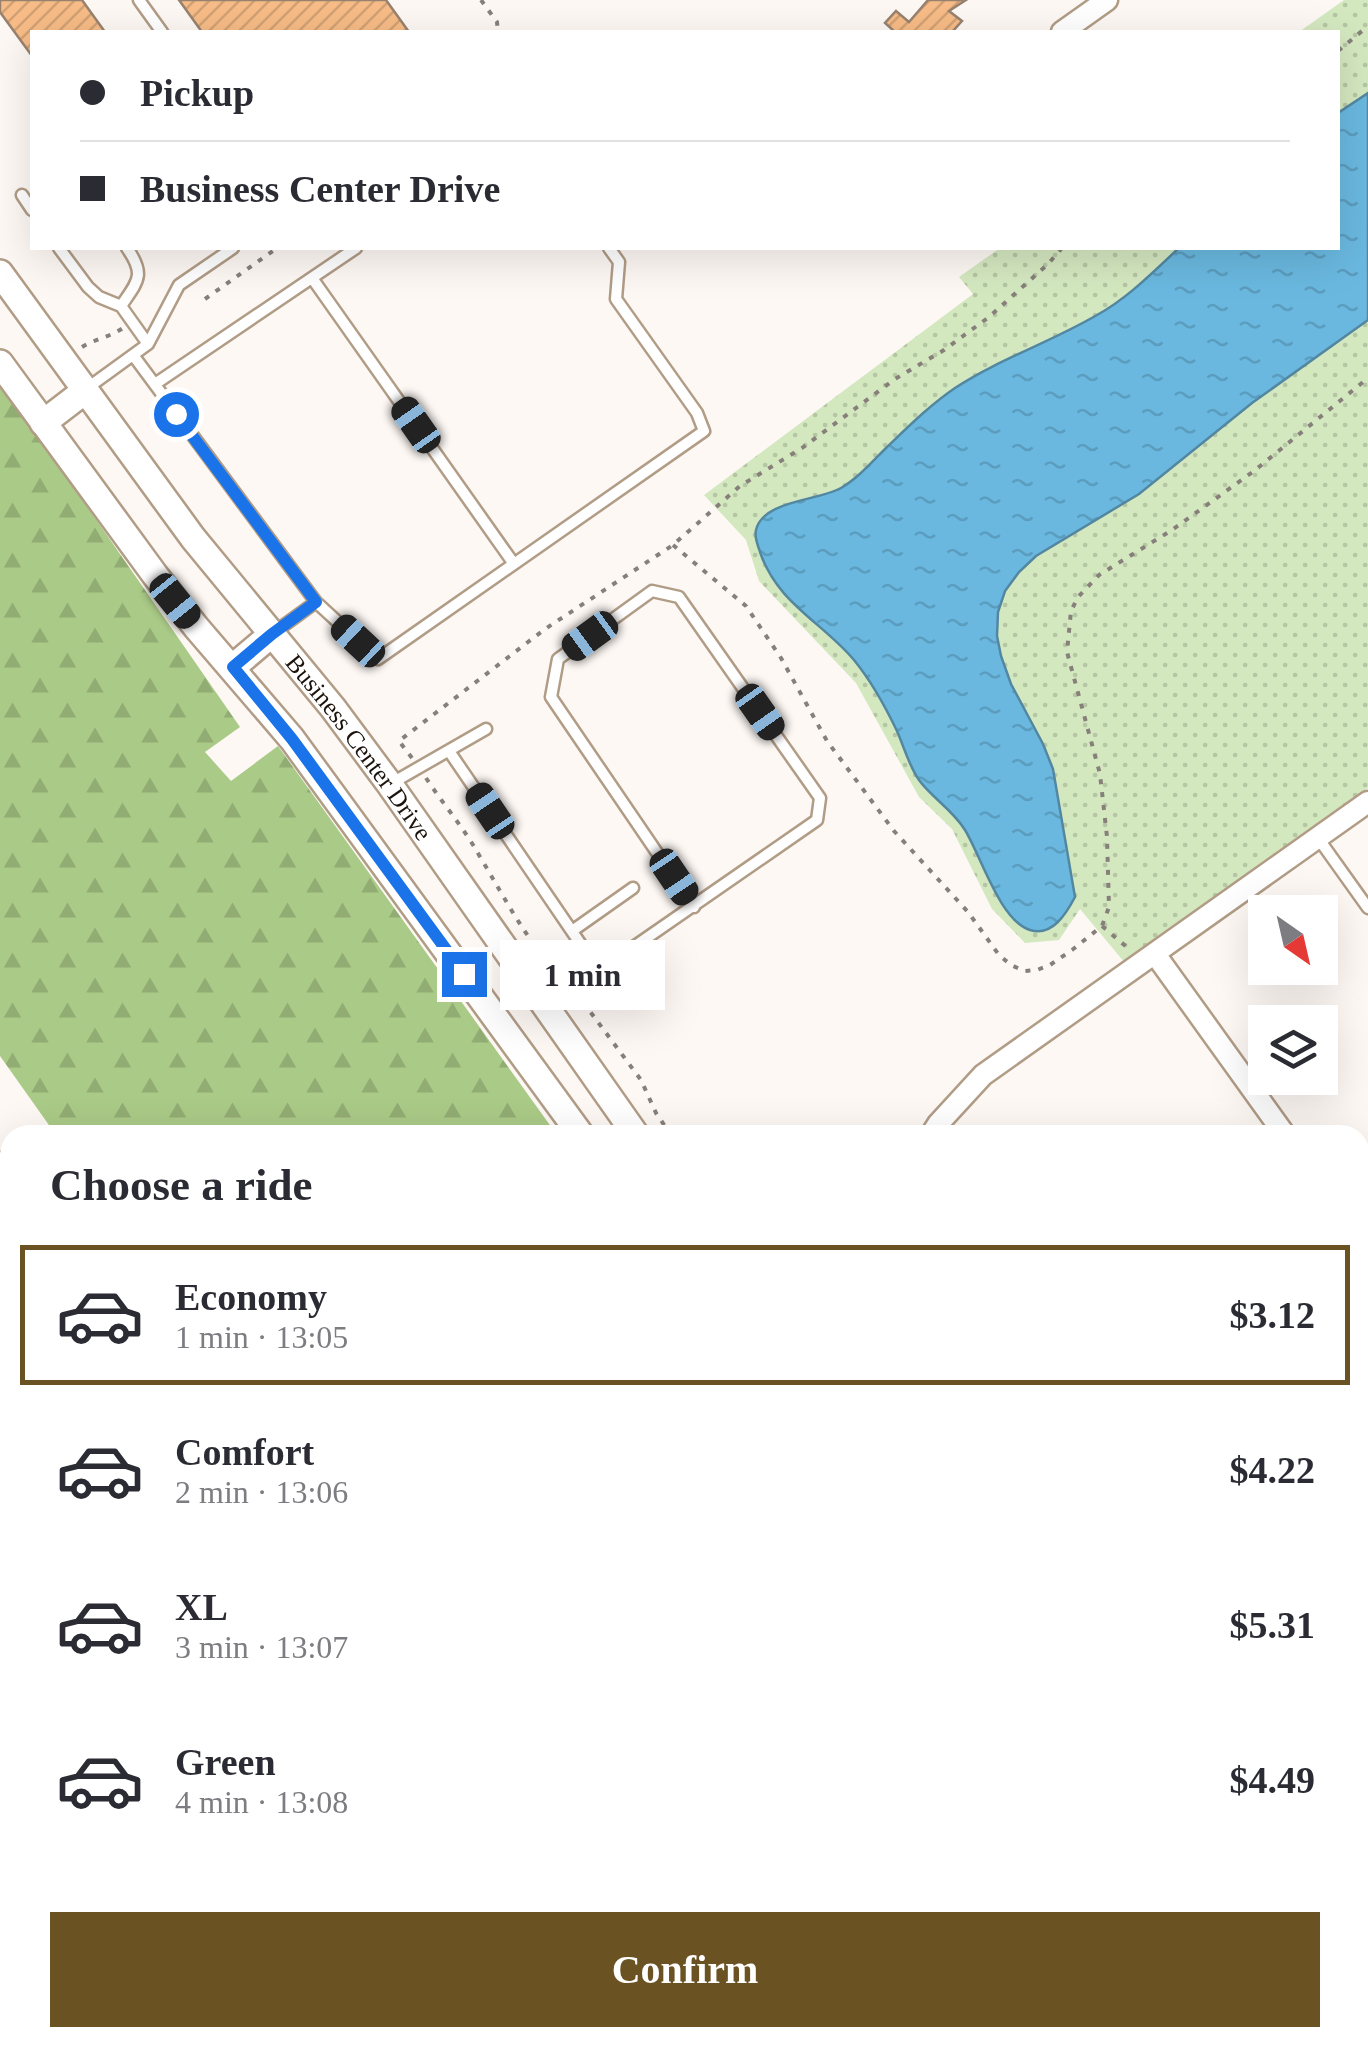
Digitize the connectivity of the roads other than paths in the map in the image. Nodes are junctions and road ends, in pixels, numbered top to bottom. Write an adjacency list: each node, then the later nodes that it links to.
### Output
1 (140, 0): 3 (lane)
2 (1107, 0): 4 (street)
3 (161, 30)
4 (1065, 30)
5 (22, 195): 6 (lane)
6 (30, 207)
7 (60, 250): 14 (lane)
8 (128, 250): 14 (lane)
9 (230, 250): 15 (lane)
10 (353, 250): 13 (lane)
11 (610, 250): 21 (lane)
12 (0, 273): 19 (street, Business Center Drive)
13 (312, 278): 18 (lane); 21 (lane)
14 (121, 306): 15 (lane)
15 (148, 344): 16 (lane)
16 (133, 356): 18 (lane); 19 (lane)
17 (0, 362): 20 (street, Business Center Drive)
18 (154, 384): 22 (lane)
19 (86, 390): 20 (street); 23 (street, Business Center Drive)
20 (43, 423): 24 (street, Business Center Drive)
21 (514, 564): 22 (lane)
22 (316, 602): 23 (lane)
23 (272, 634): 24 (street); 27 (street, Business Center Drive)
24 (233, 667): 37 (street, Business Center Drive)
25 (486, 730): 26 (lane)
26 (449, 751): 27 (lane); 33 (lane)
27 (390, 784): 36 (street, Business Center Drive)
28 (1365, 812): 29 (street)
29 (1318, 838): 32 (lane); 34 (street)
30 (634, 888): 33 (lane)
31 (694, 907): 31 (lane); 35 (lane)
32 (1368, 908)
33 (572, 931): 35 (lane)
34 (1155, 954): 39 (street); 40 (street)
35 (600, 972): 36 (lane)
36 (550, 1013): 38 (street, Business Center Drive)
37 (574, 1125)
38 (629, 1125)
39 (937, 1125)
40 (1278, 1125)

